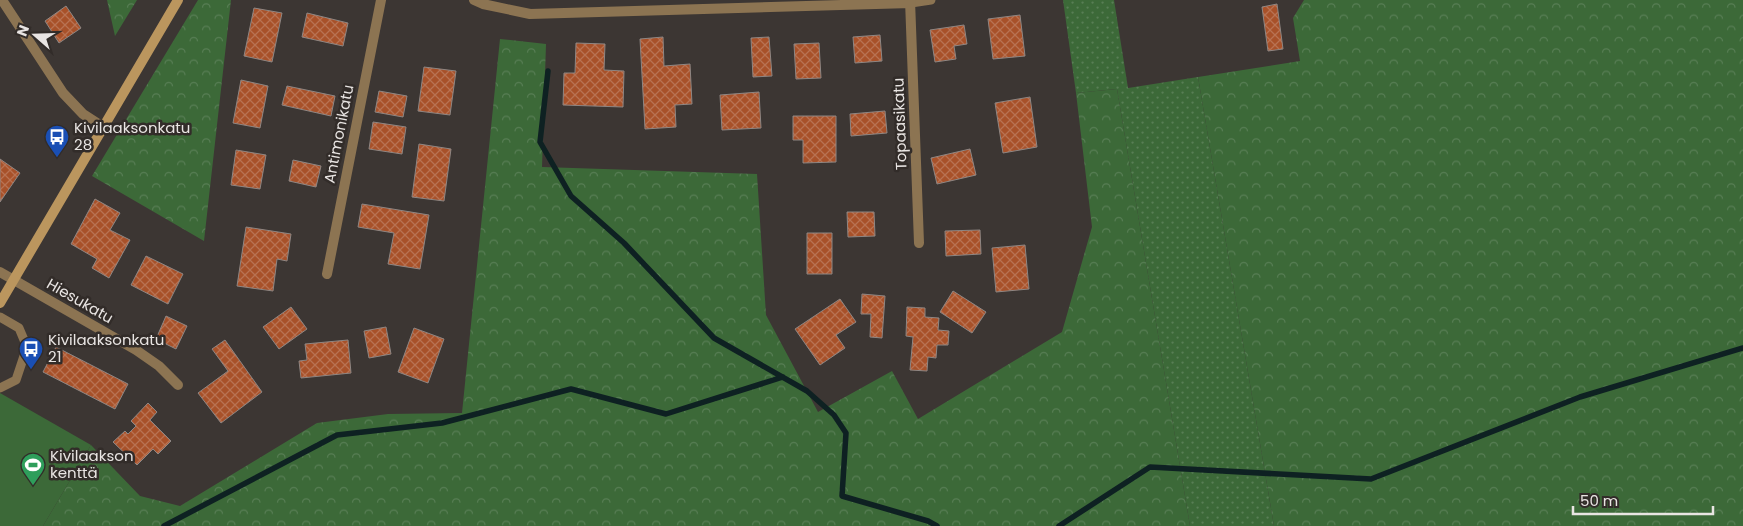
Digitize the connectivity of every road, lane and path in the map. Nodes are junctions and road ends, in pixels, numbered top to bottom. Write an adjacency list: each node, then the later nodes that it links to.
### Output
1 (2, 0): 8 (street)
2 (178, 0): 8 (street)
3 (381, 0): 11 (street, Antimonikatu)
4 (474, 0): 7 (street)
5 (931, 0): 6 (lane)
6 (911, 2): 7 (street); 9 (street, Topaasikatu)
7 (653, 5)
8 (103, 127): 12 (street)
9 (919, 243)
10 (0, 272): 12 (street, Hiesukatu)
11 (328, 274)
12 (13, 280): 13 (street); 15 (street, Hiesukatu)
13 (0, 303)
14 (0, 317): 16 (lane)
15 (178, 385)
16 (0, 388)

